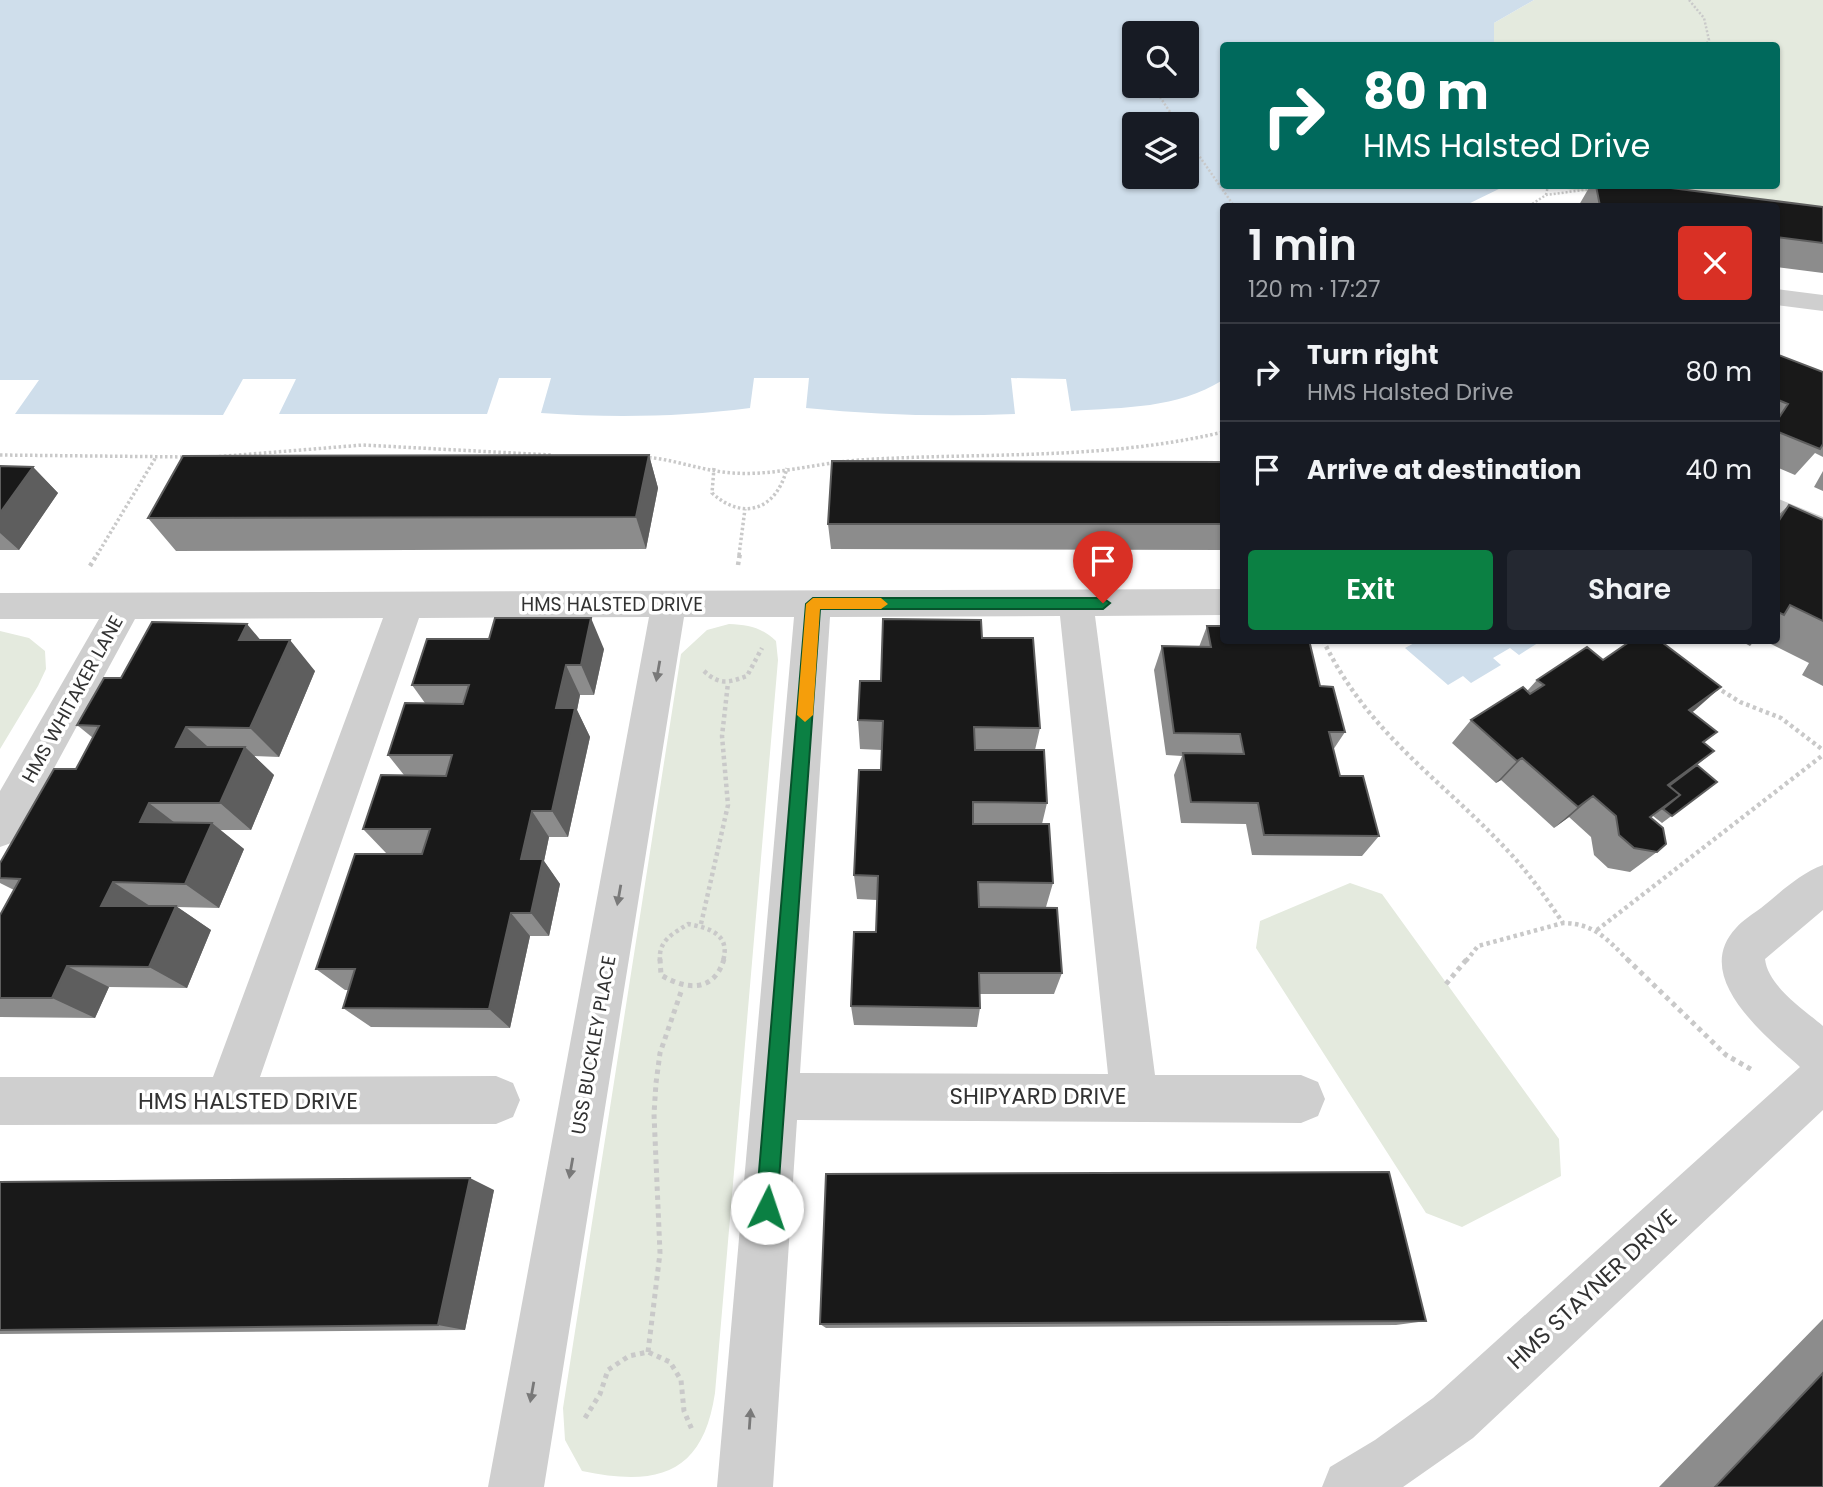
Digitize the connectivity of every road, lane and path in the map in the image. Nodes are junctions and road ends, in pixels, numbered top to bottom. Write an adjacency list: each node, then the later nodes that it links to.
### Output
1 (1689, 0): 2 (path)
2 (1708, 42)
3 (1199, 156): 4 (path)
4 (1220, 186)
5 (1547, 189): 7 (path)
6 (1591, 189): 7 (path)
7 (1546, 195): 8 (path)
8 (1534, 203)
9 (1780, 298): 10 (street)
10 (1823, 303)
11 (1220, 433): 19 (path)
12 (561, 455): 16 (path)
13 (0, 456): 14 (path)
14 (156, 457): 15 (path); 30 (path)
15 (191, 457)
16 (203, 457)
17 (644, 457): 18 (path)
18 (713, 468): 19 (path); 20 (path)
19 (787, 468): 20 (path)
20 (745, 509): 27 (path)
21 (1780, 512): 22 (street)
22 (1823, 531)
23 (1220, 602): 24 (street, HMS HALSTED DRIVE)
24 (1076, 603): 28 (street, HMS HALSTED DRIVE); 47 (street)
25 (405, 604): 26 (street, HMS HALSTED DRIVE); 31 (street, HMS HALSTED DRIVE); 51 (street)
26 (669, 604): 27 (street, HMS HALSTED DRIVE); 55 (street, USS BUCKLEY PLACE, one-way to 55)
27 (733, 604): 28 (street, HMS HALSTED DRIVE)
28 (813, 604): 46 (street)
29 (0, 606): 30 (street, HMS HALSTED DRIVE)
30 (67, 606): 31 (street, HMS HALSTED DRIVE)
31 (124, 606): 37 (street, HMS WHITAKER LANE)
32 (1325, 644): 39 (path)
33 (727, 683): 40 (path)
34 (1713, 685): 35 (path)
35 (1823, 750)
36 (1823, 755): 41 (path)
37 (0, 829)
38 (1823, 884): 44 (street)
39 (1563, 922): 41 (path); 42 (path)
40 (701, 924): 43 (path); 43 (path)
41 (1597, 930): 45 (path)
42 (1446, 984)
43 (682, 989): 52 (path)
44 (1823, 1056)
45 (1807, 1091): 57 (street, HMS STAYNER DRIVE)
46 (775, 1096): 47 (street, SHIPYARD DRIVE); 56 (street, one-way to 46)
47 (1134, 1096): 48 (street, SHIPYARD DRIVE)
48 (1301, 1099)
49 (496, 1100): 51 (street, HMS HALSTED DRIVE)
50 (0, 1101): 51 (street, HMS HALSTED DRIVE)
51 (228, 1101)
52 (648, 1352): 53 (path); 54 (path)
53 (578, 1429)
54 (695, 1436)
55 (516, 1487)
56 (745, 1487)
57 (1350, 1487)

